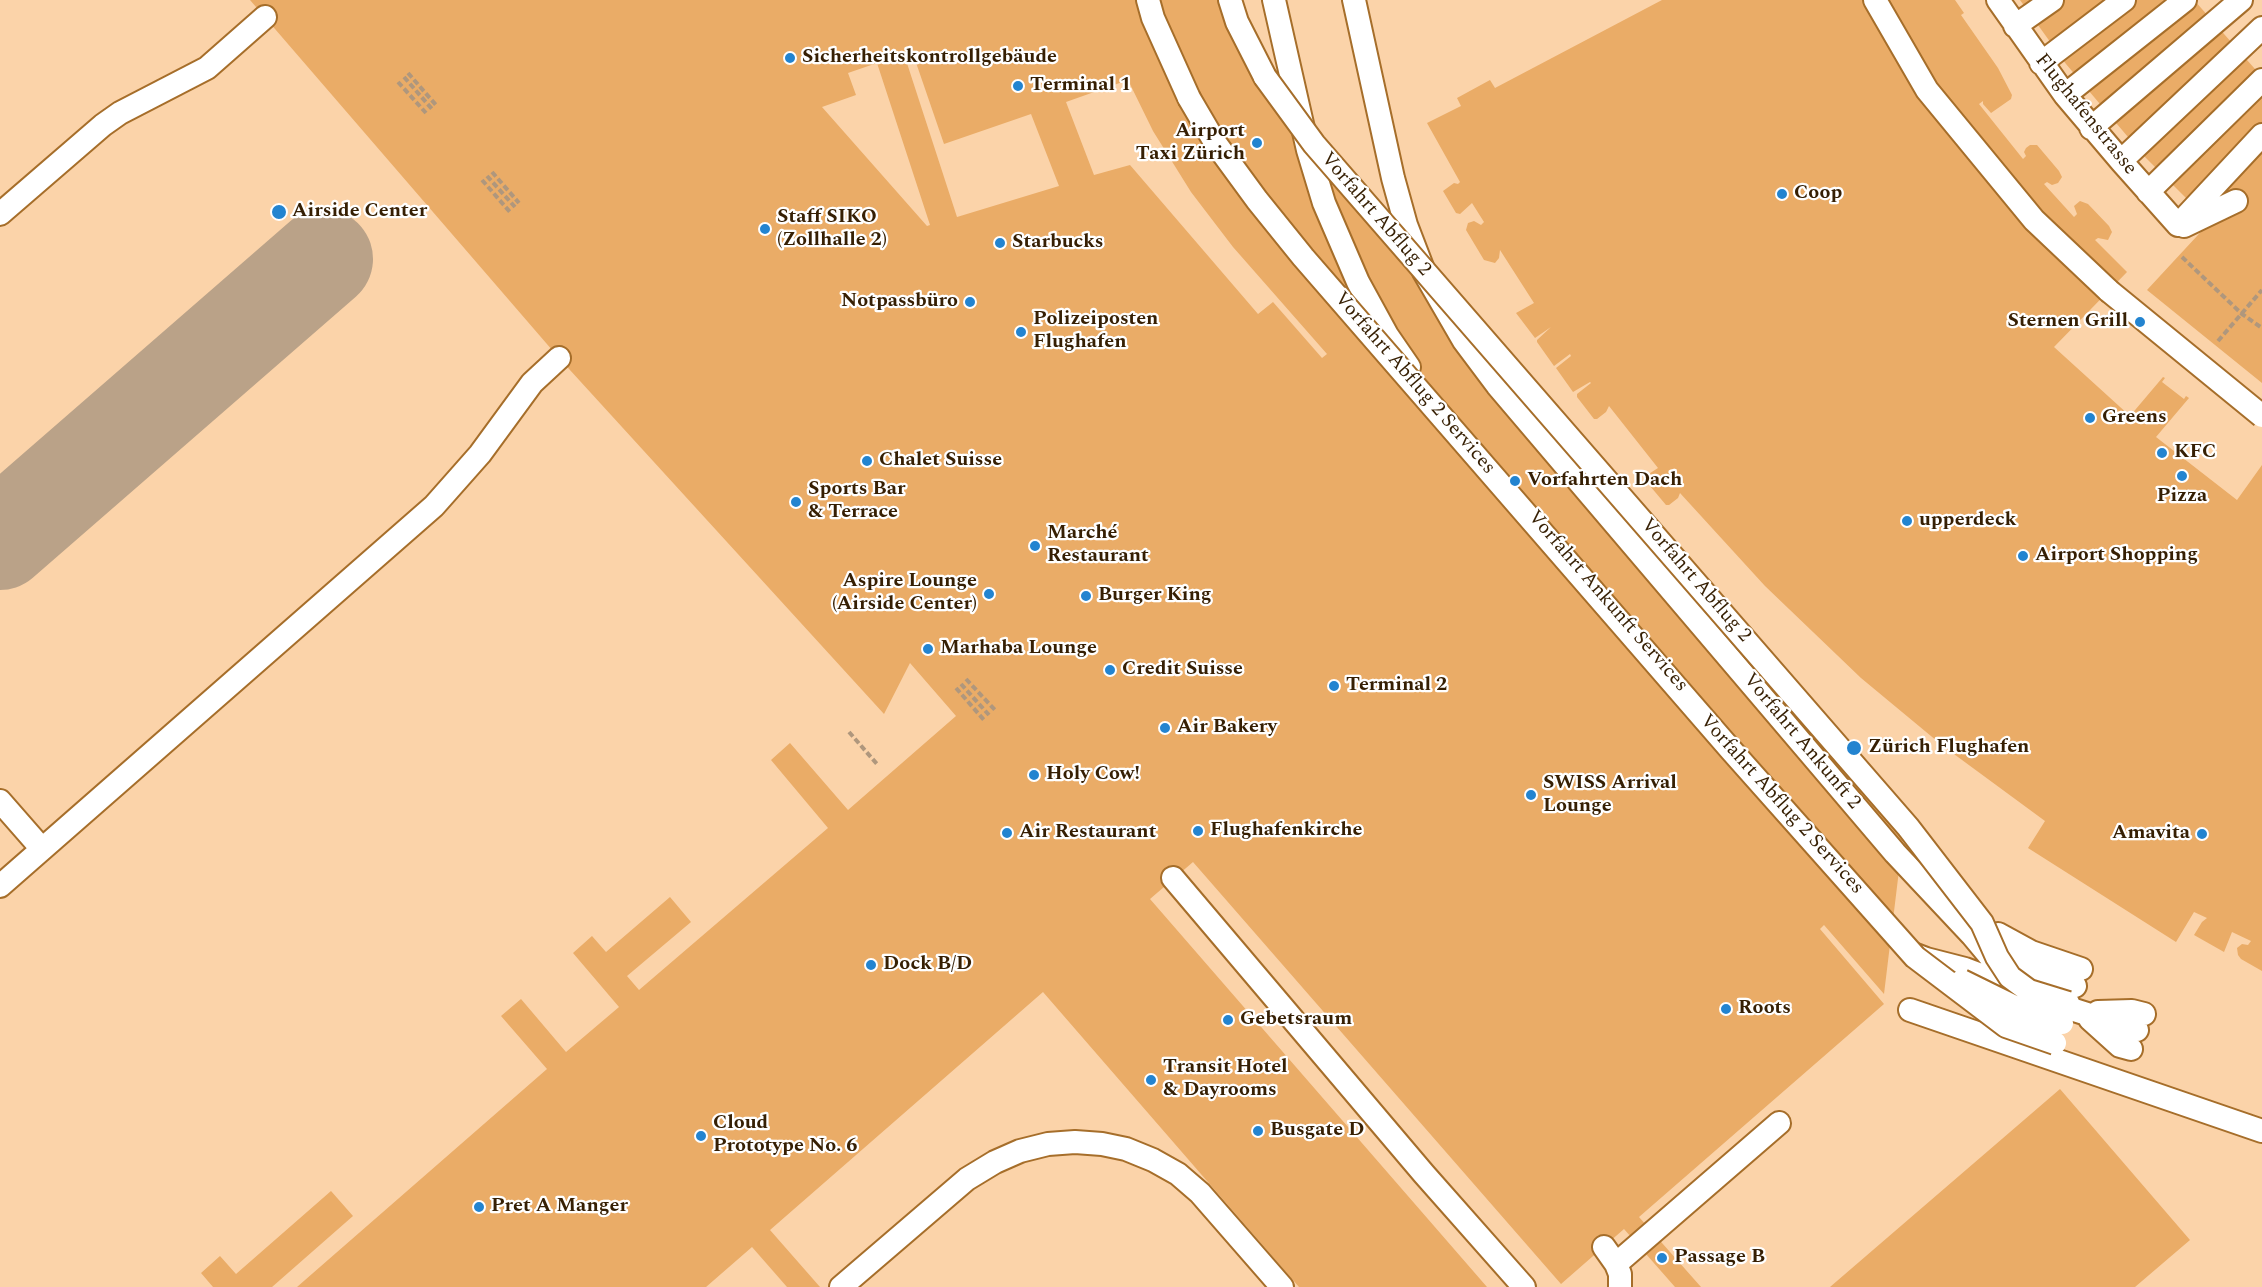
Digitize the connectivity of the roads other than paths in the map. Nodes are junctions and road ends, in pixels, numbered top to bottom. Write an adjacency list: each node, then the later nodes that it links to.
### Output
1 (1148, 0): 31 (lane, Vorfahrt Abflug 2 Services, bridge)
2 (1230, 0): 30 (lane, Vorfahrt Abflug 2, bridge)
3 (1274, 0): 33 (lane, Vorfahrt Ankunft Services)
4 (1354, 0): 33 (lane, Vorfahrt Ankunft 2)
5 (1875, 0): 25 (lane, bridge)
6 (1998, 0): 12 (lane, Flughafenstrasse)
7 (2052, 0): 12 (lane)
8 (2124, 0): 14 (lane)
9 (2185, 0): 16 (lane)
10 (2241, 0): 17 (lane)
11 (264, 17): 22 (lane)
12 (2014, 26): 14 (lane, Flughafenstrasse)
13 (2262, 28): 19 (lane)
14 (2041, 63): 16 (lane, Flughafenstrasse)
15 (2262, 80): 20 (lane)
16 (2065, 95): 17 (lane, Flughafenstrasse)
17 (2091, 128): 19 (lane, Flughafenstrasse)
18 (2262, 135): 23 (lane)
19 (2121, 161): 20 (lane, Flughafenstrasse)
20 (2148, 192): 23 (lane, Flughafenstrasse)
21 (2236, 201): 23 (lane)
22 (0, 214)
23 (2178, 225)
24 (558, 358): 27 (lane)
25 (2262, 416)
26 (0, 801): 27 (lane)
27 (42, 849): 29 (lane)
28 (1173, 879): 41 (lane)
29 (0, 886)
30 (1982, 923): 33 (lane, bridge); 34 (lane, bridge)
31 (1915, 957): 32 (lane, bridge); 34 (lane, bridge)
32 (1942, 971): 33 (lane); 34 (lane, bridge)
33 (2031, 993): 34 (lane, bridge)
34 (2070, 1006): 36 (lane)
35 (1910, 1010): 38 (lane)
36 (2137, 1031)
37 (1779, 1123): 42 (lane)
38 (2262, 1131)
39 (841, 1287): 40 (lane)
40 (1282, 1287)
41 (1524, 1287)
42 (1620, 1287)

